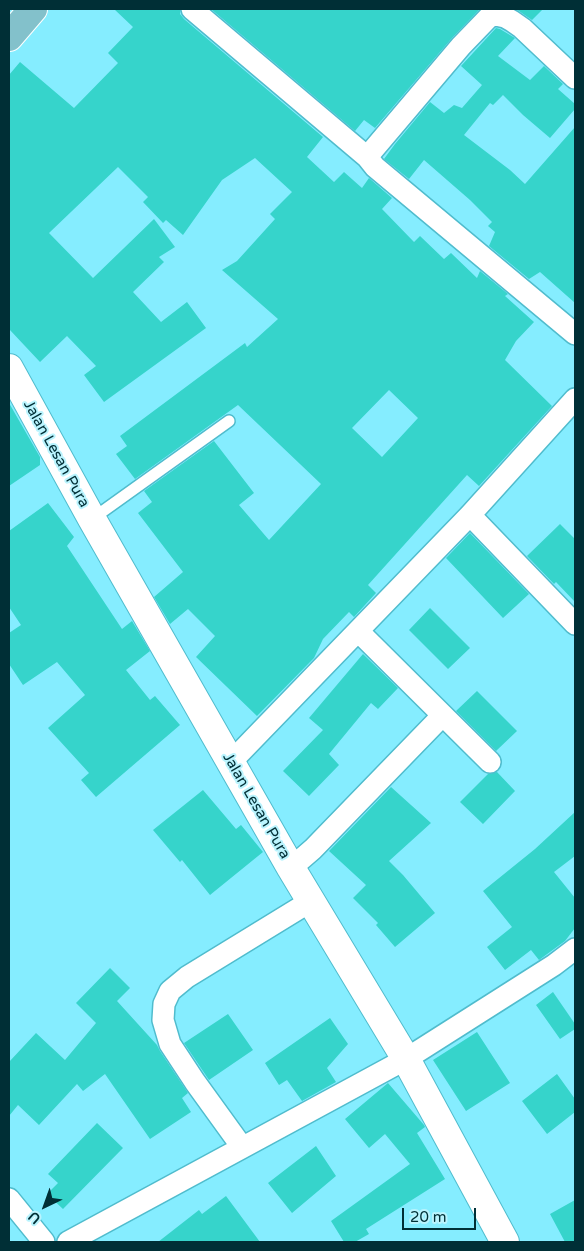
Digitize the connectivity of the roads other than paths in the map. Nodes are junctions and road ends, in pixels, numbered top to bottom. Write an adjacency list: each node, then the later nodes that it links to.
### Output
1 (33, 9): 4 (main road)
2 (192, 9): 6 (street)
3 (499, 12): 5 (street); 6 (street)
4 (9, 37)
5 (575, 78)
6 (366, 156): 7 (street)
7 (575, 334)
8 (9, 368): 12 (street, Jalan Lesan Pura)
9 (575, 399): 11 (street)
10 (229, 421): 12 (lane)
11 (470, 515): 13 (street); 14 (street)
12 (92, 519): 16 (street, Jalan Lesan Pura)
13 (575, 624)
14 (358, 631): 15 (street); 16 (street)
15 (442, 716): 17 (street); 18 (street)
16 (231, 762): 18 (street, Jalan Lesan Pura)
17 (490, 762)
18 (292, 868): 19 (street, Jalan Lesan Pura)
19 (311, 901): 21 (street, Jalan Lesan Pura); 22 (street)
20 (575, 948): 21 (street)
21 (406, 1059): 22 (street); 26 (street, Jalan Lesan Pura)
22 (242, 1147): 25 (street)
23 (9, 1199): 24 (street)
24 (44, 1242)
25 (68, 1242)
26 (506, 1242)

